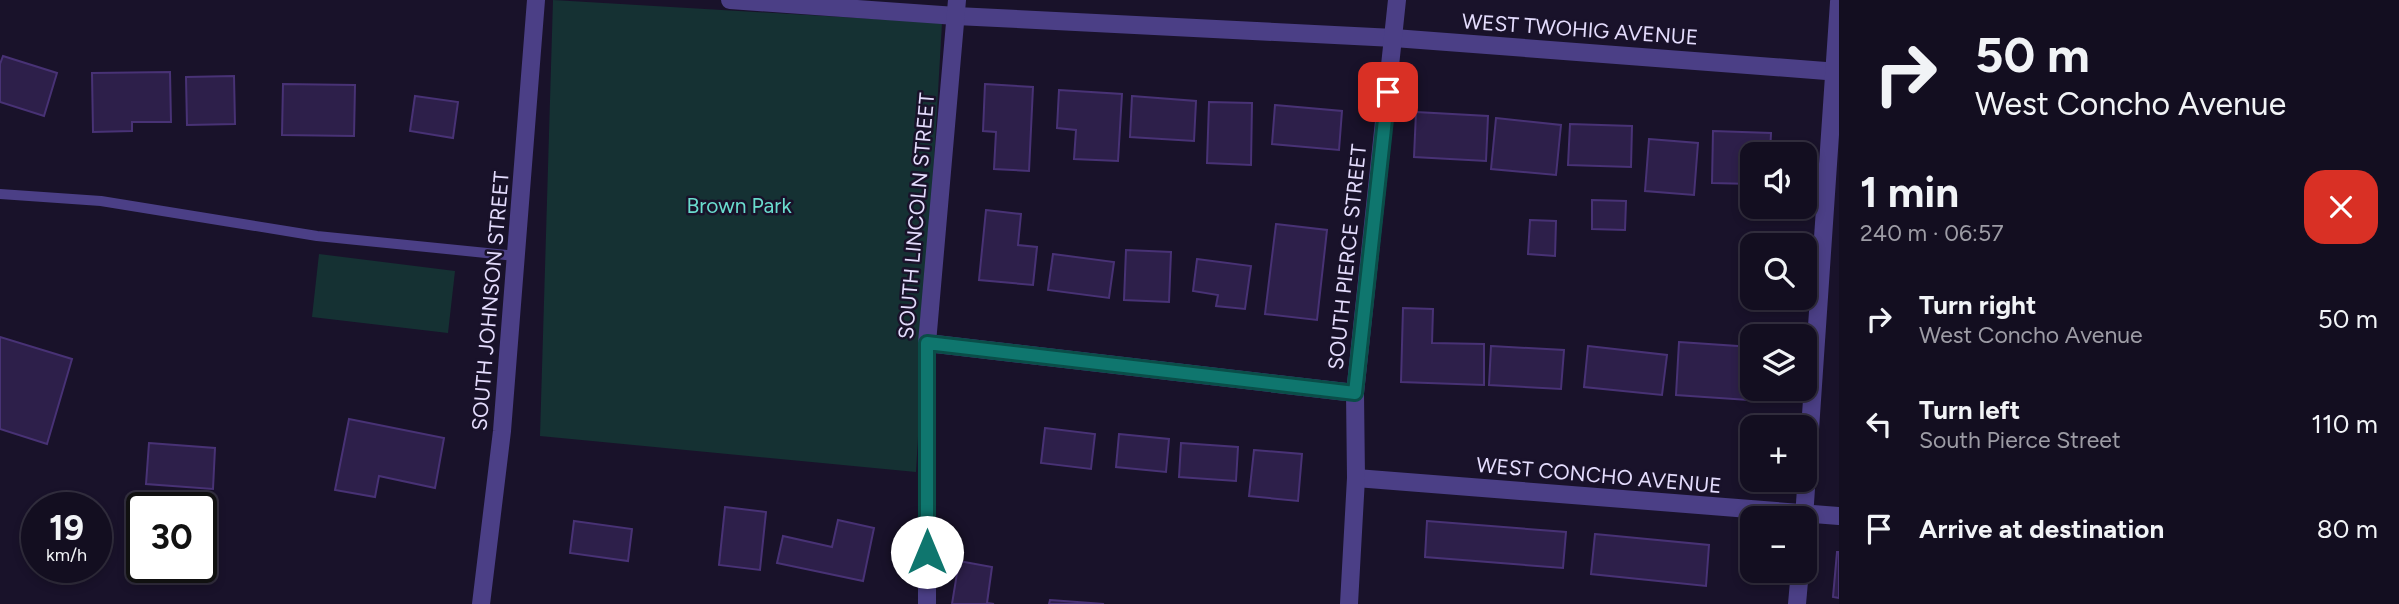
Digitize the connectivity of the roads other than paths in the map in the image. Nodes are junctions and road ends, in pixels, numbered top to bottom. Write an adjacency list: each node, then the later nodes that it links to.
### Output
1 (536, 0): 9 (street, SOUTH JOHNSON STREET)
2 (730, 0): 5 (street, WEST TWOHIG AVENUE)
3 (1397, 0): 6 (street, SOUTH PIERCE STREET)
4 (1839, 2): 7 (street)
5 (957, 8): 6 (street, WEST TWOHIG AVENUE); 10 (street, SOUTH LINCOLN STREET)
6 (1394, 38): 7 (street, WEST TWOHIG AVENUE); 11 (street, SOUTH PIERCE STREET)
7 (1837, 72): 13 (street)
8 (0, 194): 9 (lane)
9 (516, 256): 18 (street, SOUTH JOHNSON STREET)
10 (927, 343): 11 (street); 19 (street, SOUTH LINCOLN STREET)
11 (1355, 393): 12 (street, SOUTH PIERCE STREET)
12 (1356, 478): 14 (street, WEST CONCHO AVENUE); 20 (street, SOUTH PIERCE STREET)
13 (1805, 506)
14 (1740, 511)
15 (1839, 516): 16 (street, WEST CONCHO AVENUE)
16 (1817, 517)
17 (1799, 583): 21 (street)
18 (481, 604)
19 (927, 604)
20 (1349, 604)
21 (1797, 604)

